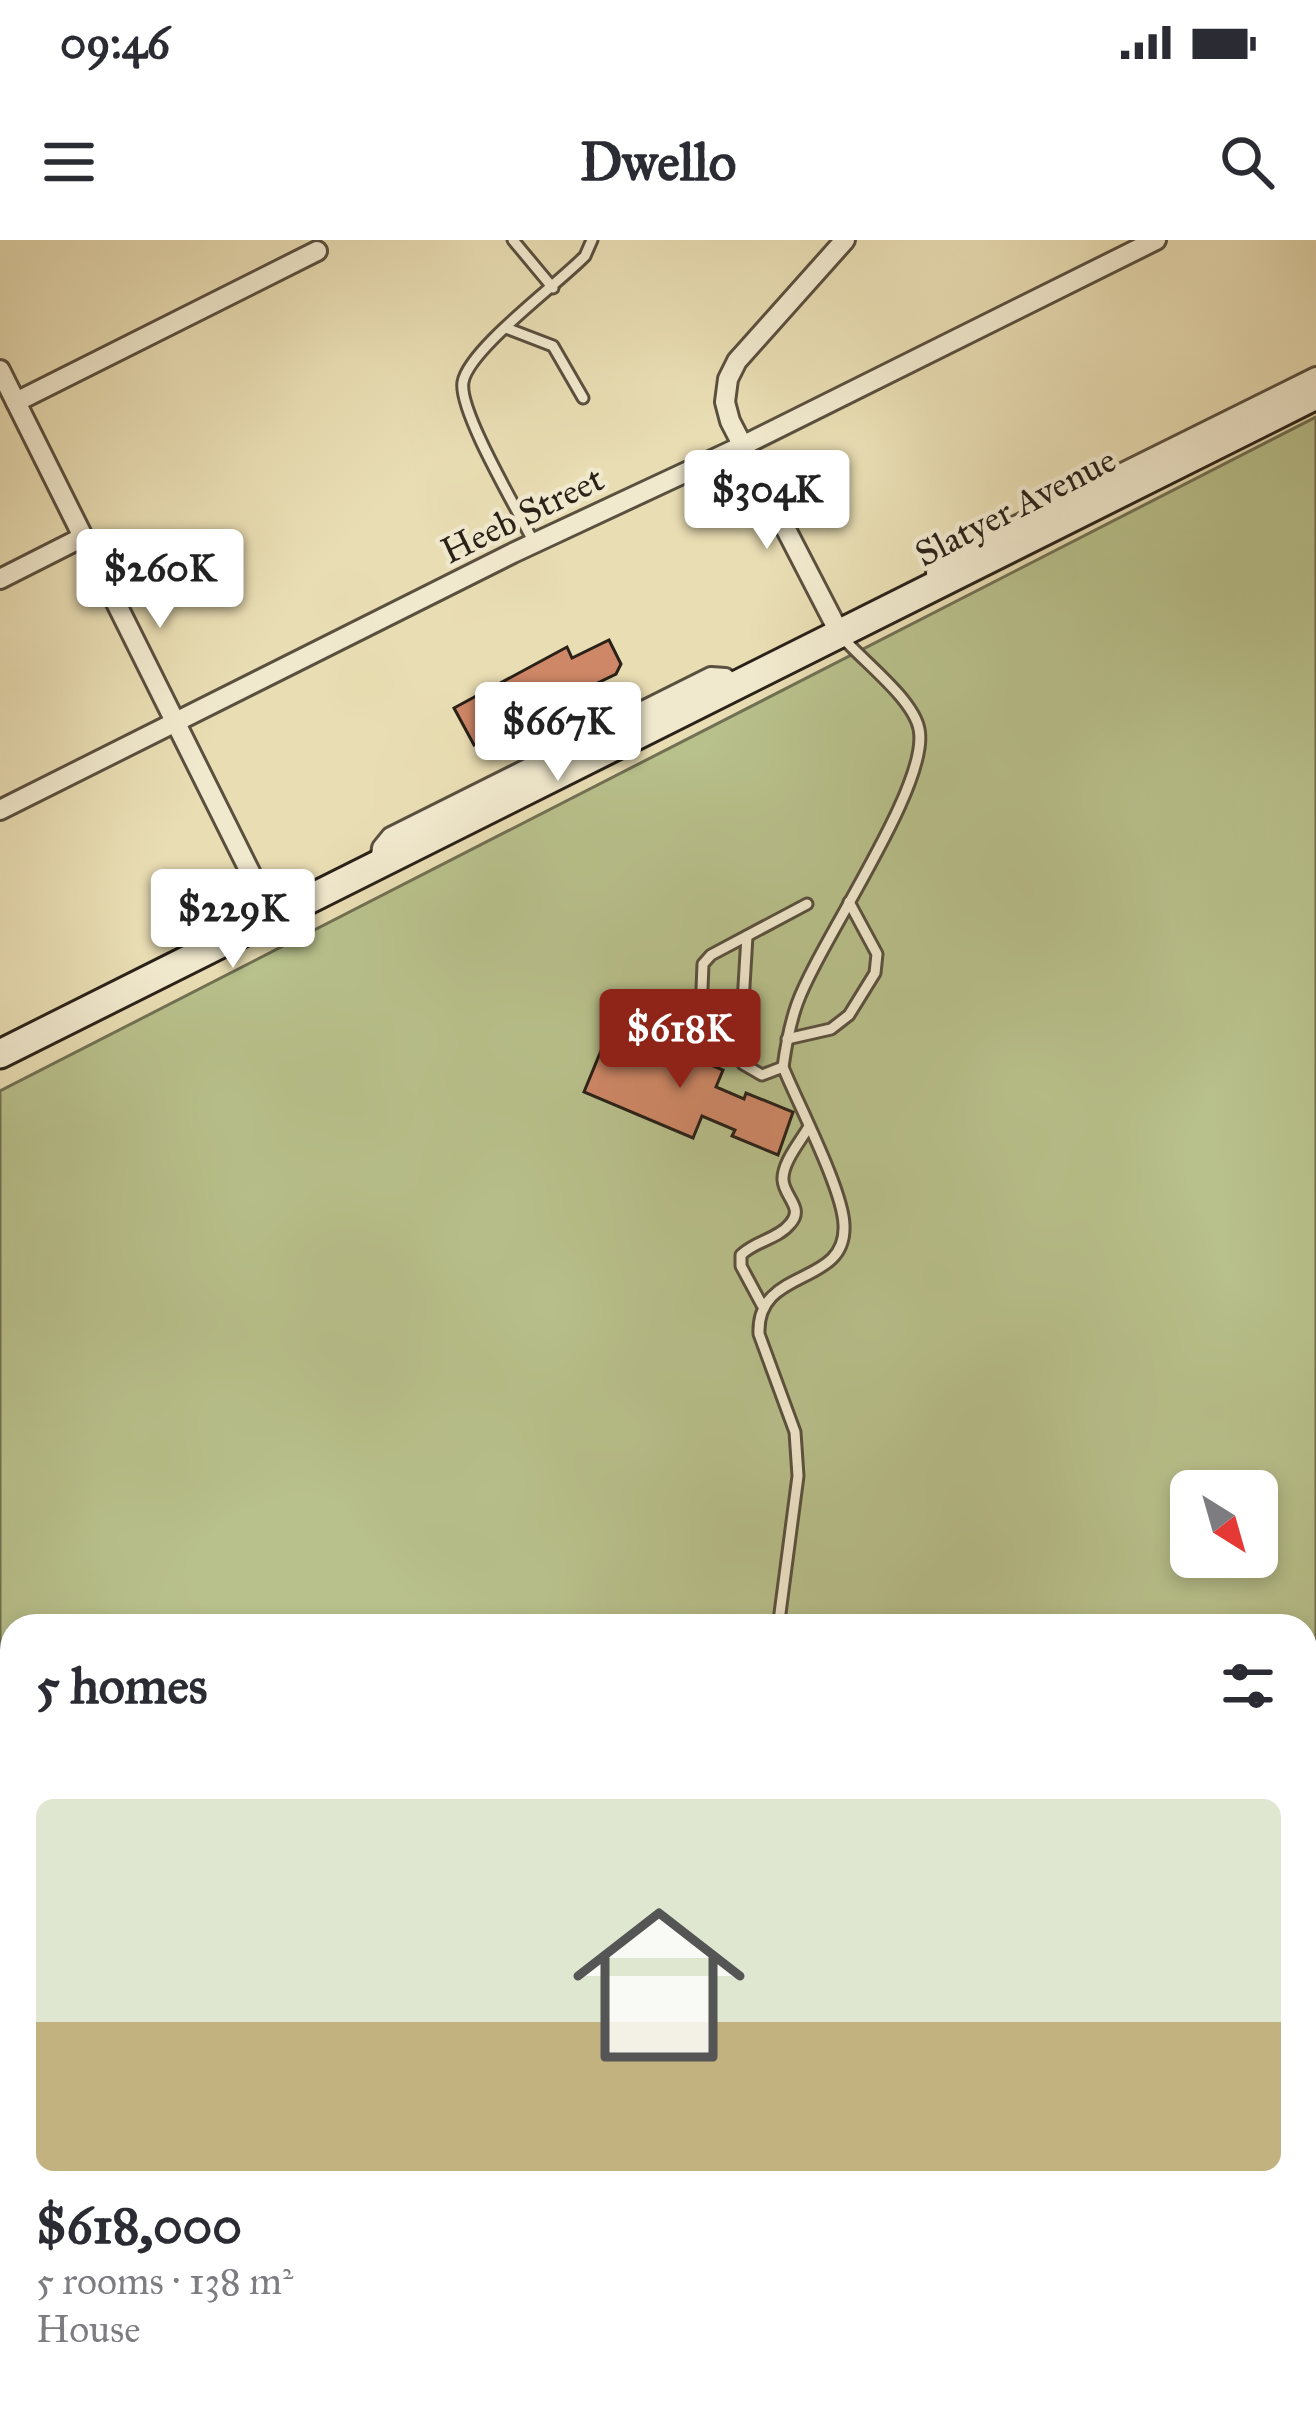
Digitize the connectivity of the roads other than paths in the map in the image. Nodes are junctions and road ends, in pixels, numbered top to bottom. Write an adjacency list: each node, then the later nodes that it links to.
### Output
1 (513, 240): 6 (lane)
2 (592, 240): 6 (lane)
3 (845, 240): 13 (street)
4 (1156, 240): 13 (street, Heeb Street)
5 (318, 246): 12 (street)
6 (553, 288): 7 (lane)
7 (506, 328): 11 (lane); 15 (lane)
8 (0, 370): 12 (street)
9 (1316, 377): 17 (street)
10 (1316, 395): 17 (main road, Slatyer Avenue)
11 (584, 398)
12 (16, 402): 14 (street)
13 (742, 446): 15 (street, Heeb Street); 18 (street)
14 (83, 537): 16 (street); 19 (street)
15 (534, 543): 19 (street, Heeb Street)
16 (0, 579)
17 (937, 585): 18 (main road, Slatyer Avenue)
18 (840, 634): 21 (lane); 23 (main road, Slatyer Avenue)
19 (176, 722): 20 (street, Heeb Street); 23 (street)
20 (0, 810)
21 (849, 902): 26 (lane); 26 (lane)
22 (807, 904): 24 (lane)
23 (272, 916): 25 (main road, Slatyer Avenue)
24 (747, 937): 28 (lane); 28 (lane)
25 (166, 970): 27 (street, Slatyer Avenue); 29 (main road, Slatyer Avenue)
26 (787, 1039): 30 (lane)
27 (0, 1041)
28 (740, 1053): 30 (lane)
29 (0, 1054)
30 (783, 1067): 31 (lane)
31 (808, 1128): 32 (lane); 32 (lane)
32 (762, 1305): 33 (lane)
33 (779, 1614)

